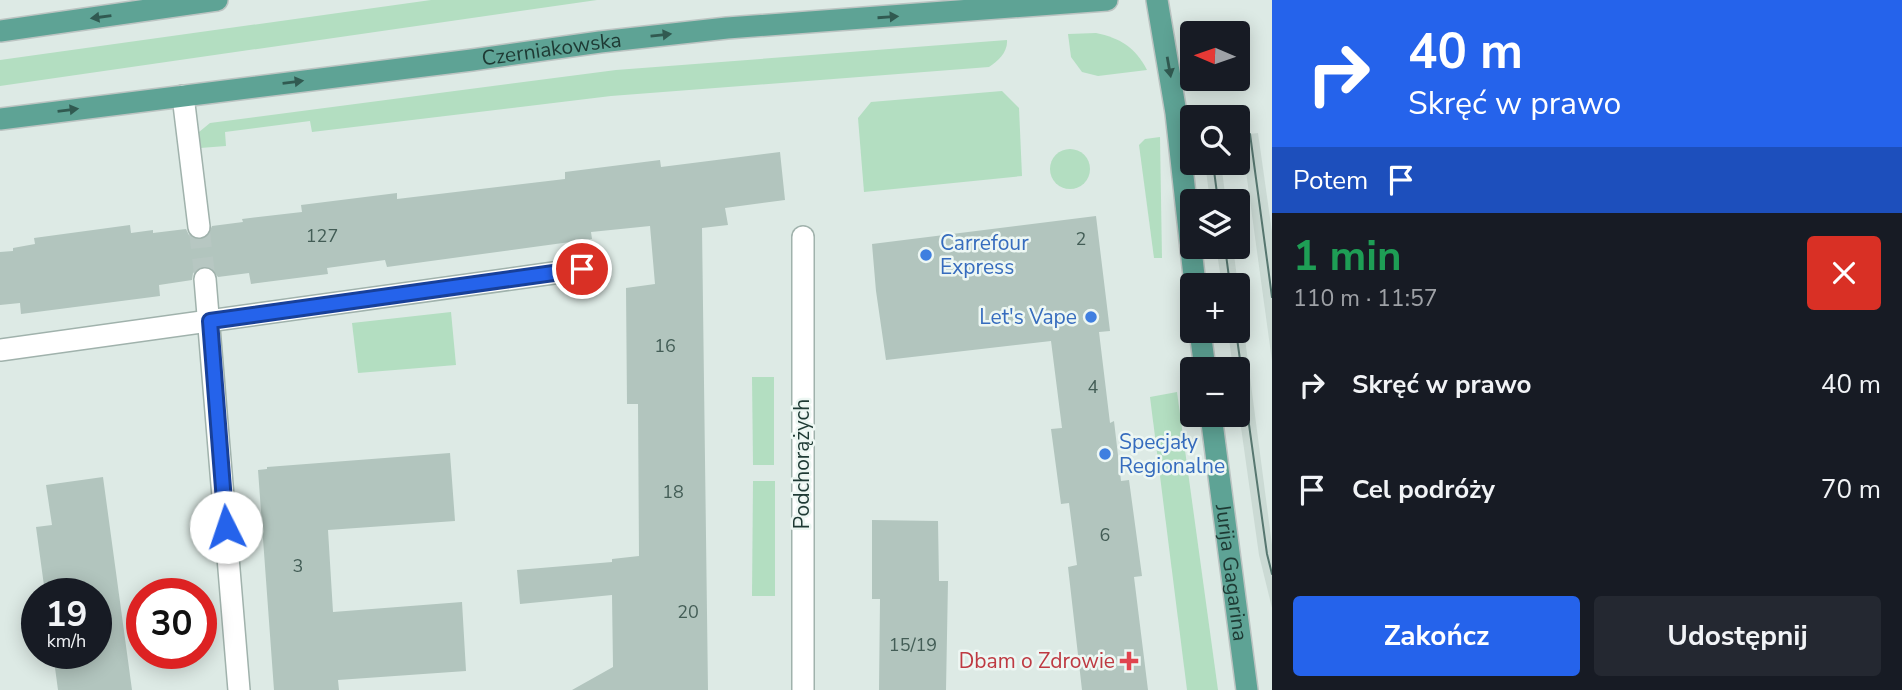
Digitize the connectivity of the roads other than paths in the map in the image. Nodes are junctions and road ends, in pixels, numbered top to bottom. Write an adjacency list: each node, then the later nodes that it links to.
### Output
1 (217, 0): 4 (main road, one-way to 4)
2 (1107, 0): 5 (main road, Czerniakowska, one-way to 2)
3 (1157, 0): 10 (main road, one-way to 10)
4 (0, 31)
5 (183, 96): 6 (main road, Czerniakowska, one-way to 5); 7 (street)
6 (0, 119)
7 (199, 228)
8 (803, 237): 16 (street, Podchorążych)
9 (582, 269): 12 (street)
10 (1194, 273)
11 (205, 279): 12 (street)
12 (210, 321): 13 (street); 15 (street)
13 (0, 350)
14 (1213, 427): 17 (main road, Jurija Gagarina)
15 (239, 690)
16 (803, 690)
17 (1247, 690)

